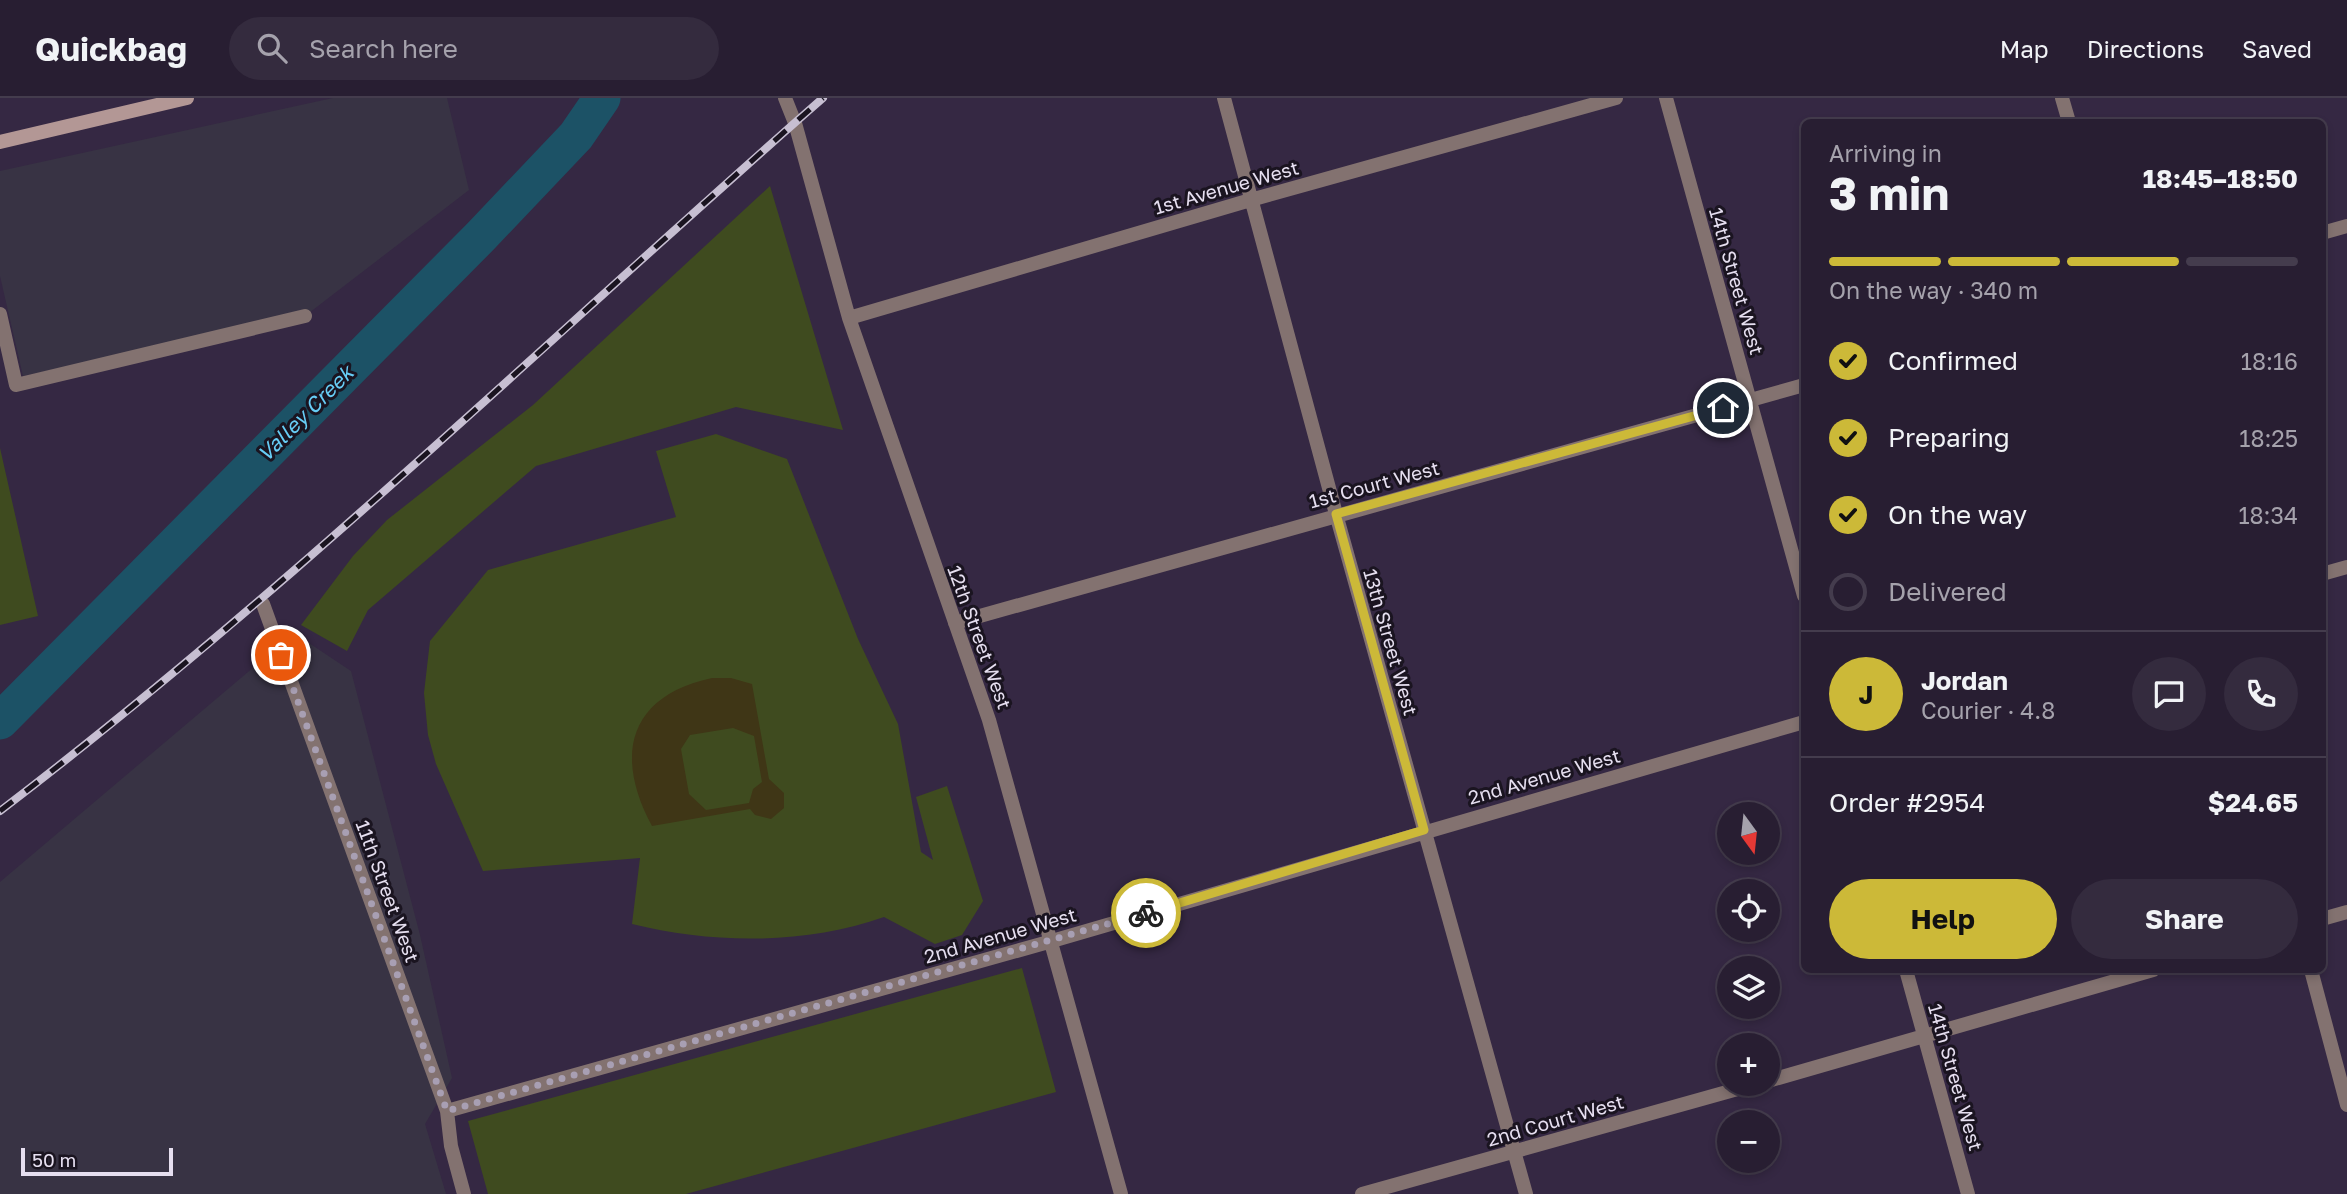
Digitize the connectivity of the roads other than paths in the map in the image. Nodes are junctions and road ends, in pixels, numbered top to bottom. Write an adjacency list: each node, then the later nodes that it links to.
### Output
1 (187, 98): 7 (main road)
2 (785, 98): 15 (street, 12th Street West)
3 (1224, 98): 10 (street, 13th Street West)
4 (1616, 98): 10 (street, 1st Avenue West)
5 (1666, 98): 17 (street, 14th Street West)
6 (2063, 98): 8 (street)
7 (168, 100): 9 (main road)
8 (2068, 119)
9 (0, 142)
10 (1254, 199): 15 (street, 1st Avenue West); 18 (street, 13th Street West)
11 (2347, 226): 12 (street)
12 (2326, 232)
13 (0, 314): 14 (street)
14 (305, 316)
15 (849, 318): 23 (street, 12th Street West)
16 (1801, 387): 17 (street, 1st Court West)
17 (1749, 401): 18 (street, 1st Court West); 21 (street, 14th Street West)
18 (1336, 514): 23 (street, 1st Court West); 25 (street, 13th Street West)
19 (2347, 567): 20 (street)
20 (2326, 574)
21 (1801, 585)
22 (263, 604): 36 (street, 11th Street West)
23 (955, 623): 28 (street, 12th Street West)
24 (1801, 723): 25 (street, 2nd Avenue West)
25 (1424, 830): 28 (street, 2nd Avenue West); 37 (street, 13th Street West)
26 (2347, 912): 27 (street)
27 (2326, 918)
28 (1052, 941): 36 (street, 2nd Avenue West); 39 (street, 12th Street West)
29 (1907, 973): 32 (street, 14th Street West)
30 (2143, 973): 32 (street)
31 (2312, 973): 35 (street)
32 (1924, 1037): 33 (street); 42 (street, 14th Street West)
33 (1780, 1078)
34 (1717, 1095): 37 (street, 2nd Court West)
35 (2347, 1105)
36 (447, 1111): 38 (street, 11th Street West)
37 (1515, 1152): 40 (street, 2nd Court West); 41 (street, 13th Street West)
38 (464, 1194)
39 (1121, 1194)
40 (1362, 1194)
41 (1526, 1194)
42 (1968, 1194)

